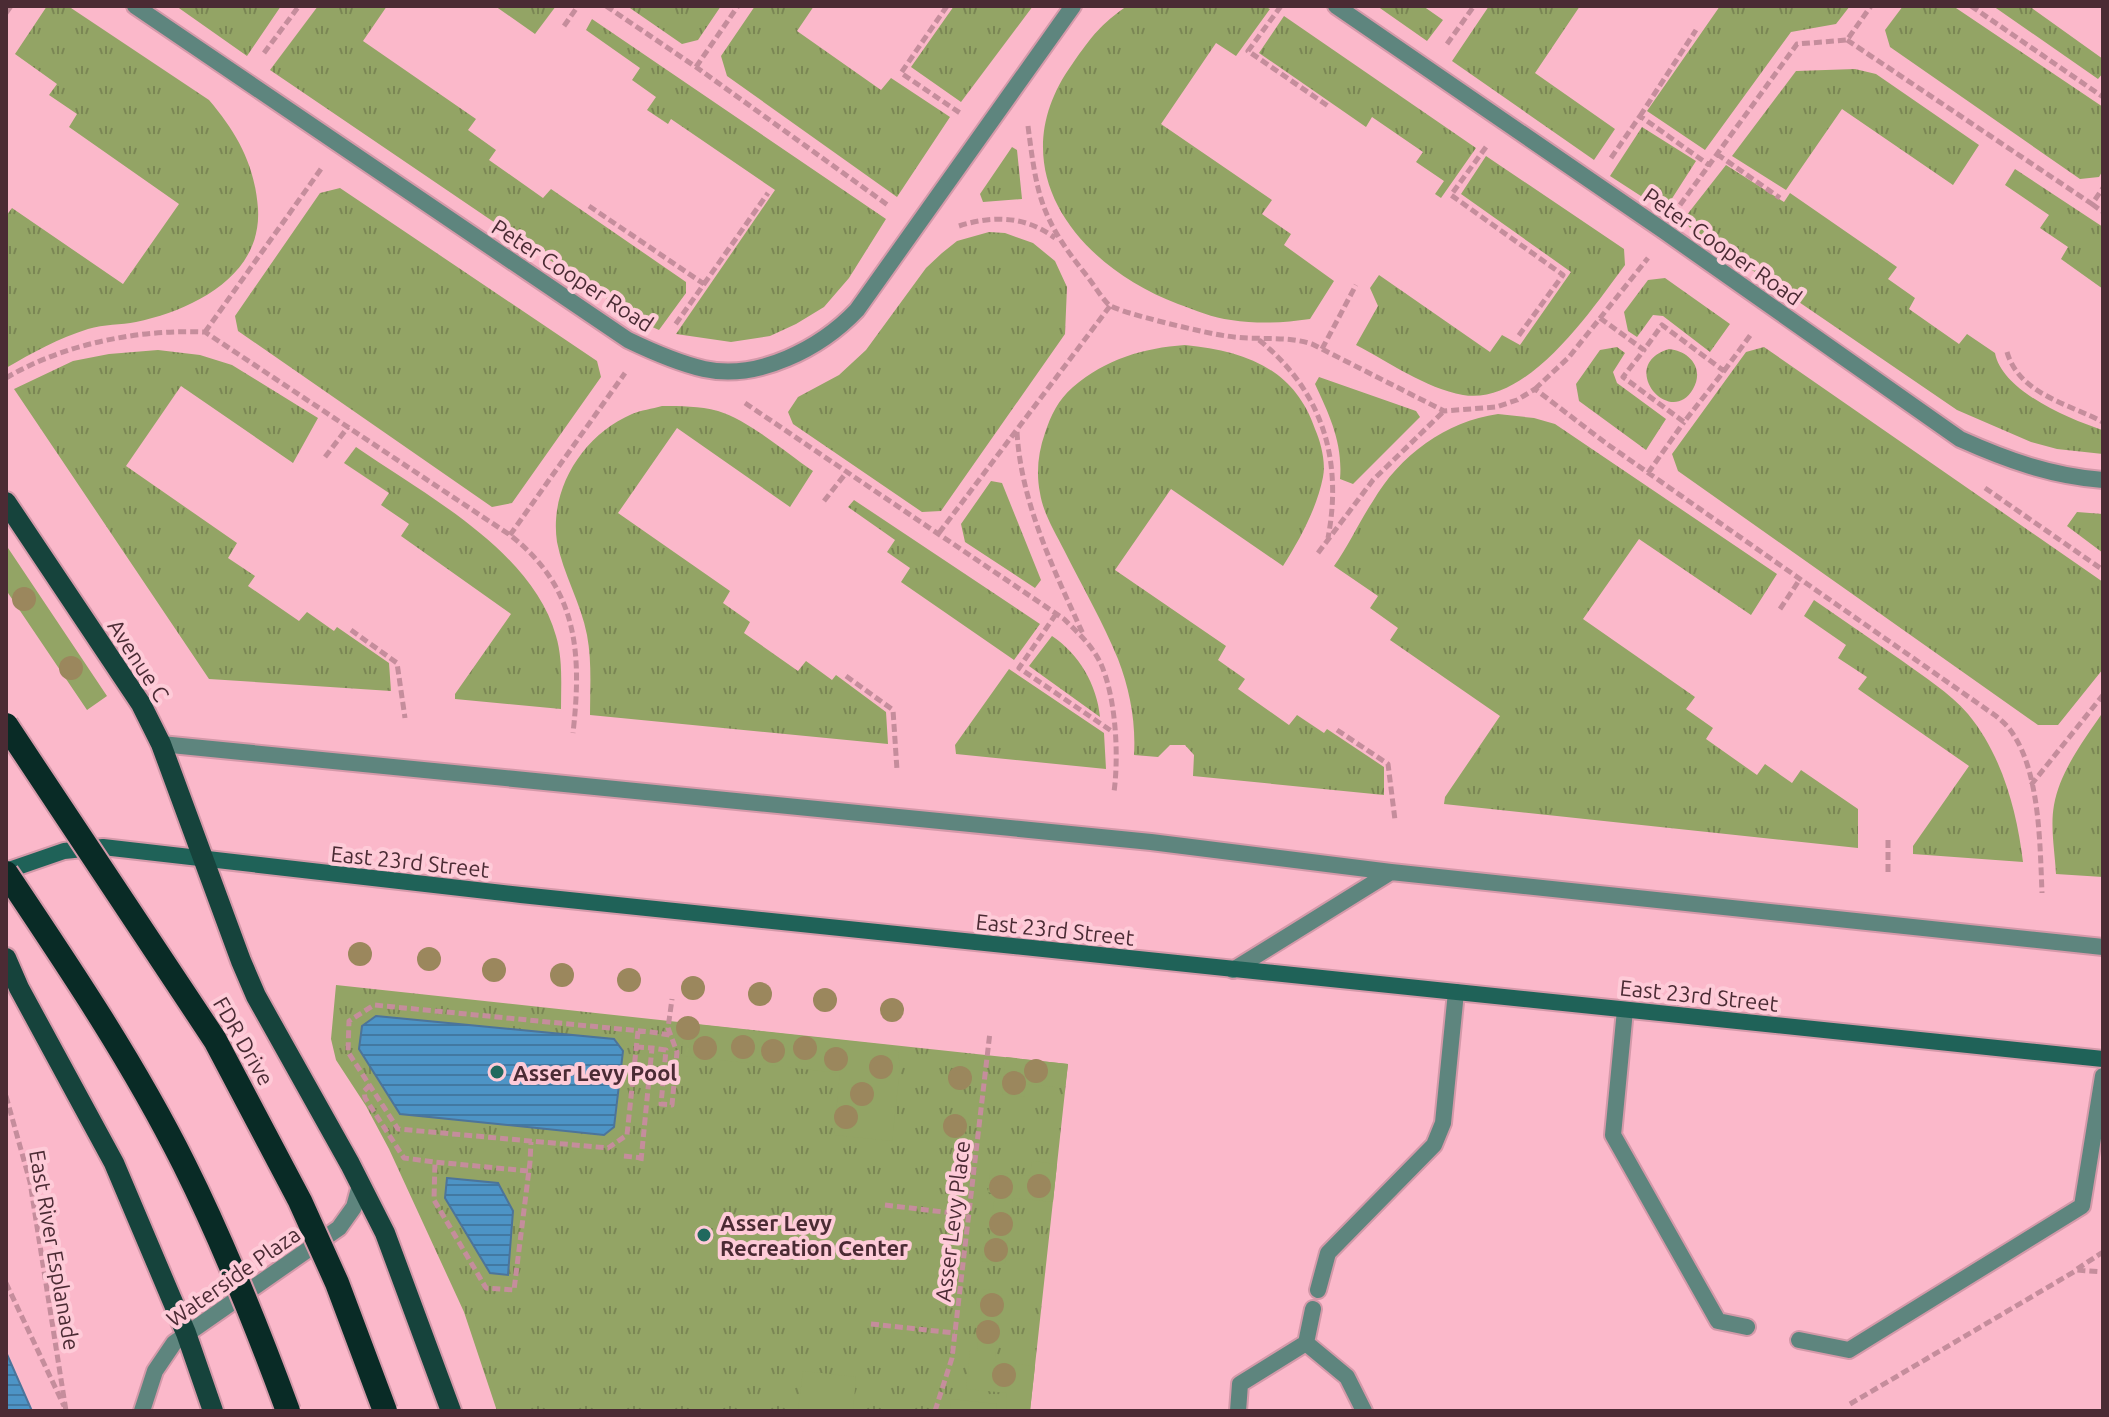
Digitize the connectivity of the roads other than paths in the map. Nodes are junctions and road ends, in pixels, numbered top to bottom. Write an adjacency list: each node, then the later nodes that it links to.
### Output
1 (135, 6): 2 (street, Peter Cooper Road)
2 (1073, 6)
3 (1336, 6): 4 (street, Peter Cooper Road)
4 (2103, 480)
5 (6, 502): 7 (main road, Avenue C)
6 (6, 725): 28 (highway, FDR Drive, bridge)
7 (161, 744): 8 (main road, Avenue C); 10 (street)
8 (205, 859): 9 (main road, East 23rd Street); 13 (main road, East 23rd Street); 18 (main road, FDR Drive)
9 (6, 872): 27 (highway, bridge)
10 (1391, 872): 11 (street); 13 (street)
11 (2103, 947)
12 (6, 958): 22 (main road)
13 (1233, 970): 14 (main road, East 23rd Street)
14 (1456, 992): 15 (main road, East 23rd Street); 19 (street)
15 (1625, 1010): 16 (main road, East 23rd Street); 21 (street)
16 (2103, 1059)
17 (2103, 1076): 23 (street)
18 (360, 1185): 22 (street, Waterside Plaza); 29 (main road, FDR Drive)
19 (1318, 1290)
20 (1313, 1309): 24 (street)
21 (1747, 1327)
22 (186, 1333): 25 (street, Waterside Plaza); 26 (main road)
23 (1799, 1340)
24 (1306, 1343): 30 (street); 31 (street)
25 (142, 1411)
26 (213, 1411)
27 (288, 1411)
28 (385, 1411)
29 (451, 1411)
30 (1238, 1411)
31 (1364, 1411)

